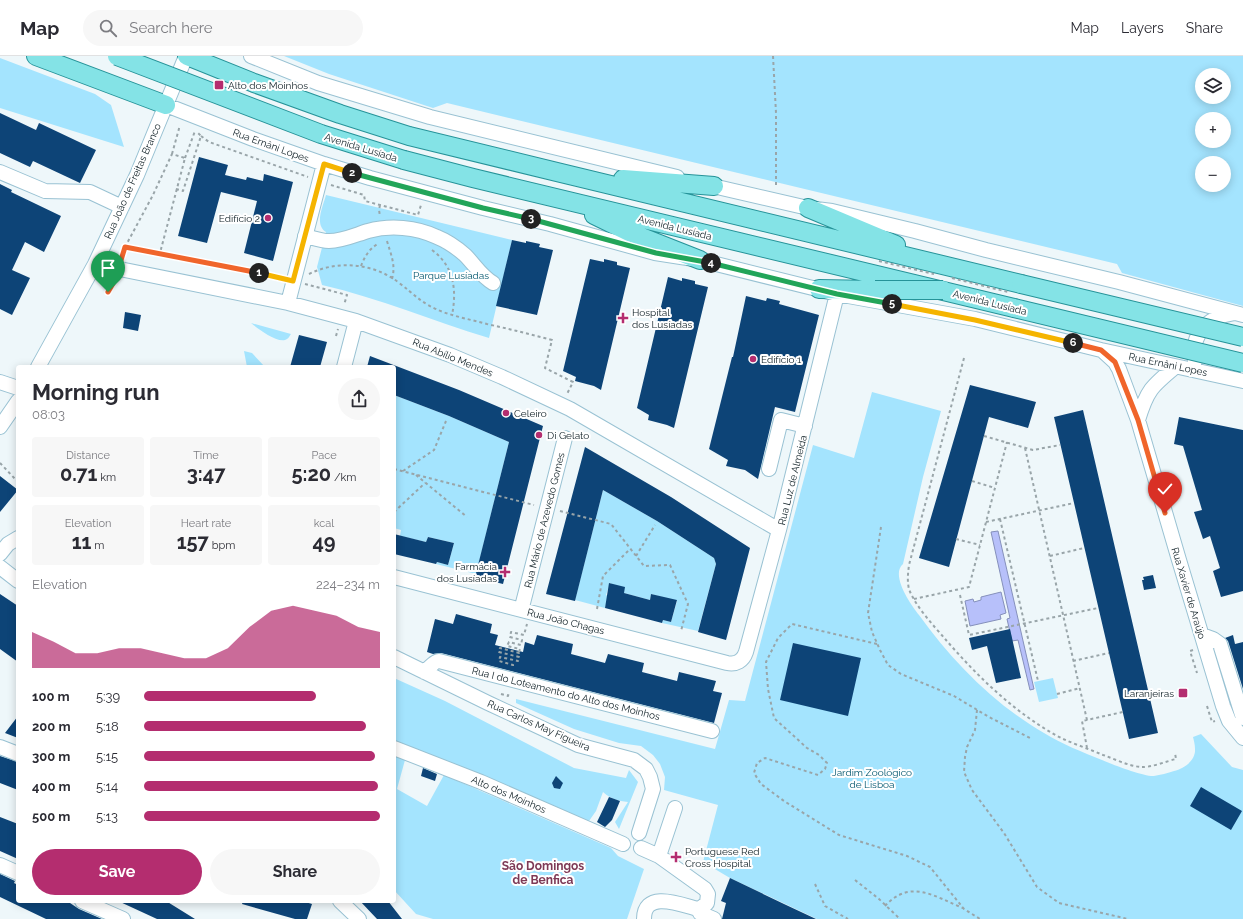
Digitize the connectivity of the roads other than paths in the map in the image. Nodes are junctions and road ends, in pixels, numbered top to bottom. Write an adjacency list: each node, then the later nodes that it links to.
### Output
1 (36, 56): 5 (main road)
2 (117, 56): 10 (main road, Avenida Lusíada, bridge)
3 (186, 56): 5 (street, Rua João de Freitas Branco); 8 (main road)
4 (251, 56): 9 (street)
5 (166, 104): 6 (street, Rua Ernâni Lopes); 11 (street, Rua João de Freitas Branco)
6 (324, 164): 13 (street); 15 (street, Rua Ernâni Lopes)
7 (0, 172): 11 (street)
8 (561, 173): 9 (main road); 14 (main road)
9 (714, 186): 12 (street)
10 (561, 199): 15 (main road); 17 (main road, Avenida Lusíada)
11 (122, 207): 16 (street, Rua João de Freitas Branco)
12 (808, 208): 14 (main road); 22 (street)
13 (305, 236): 18 (street); 21 (street)
14 (883, 246): 24 (main road, bridge)
15 (700, 260): 19 (street, Rua Ernâni Lopes)
16 (95, 264): 21 (street, Rua Abílio Mendes); 27 (street, Rua João de Freitas Branco)
17 (876, 282): 19 (main road); 26 (main road, Avenida Lusíada, bridge)
18 (493, 283)
19 (819, 289): 20 (street, Rua Ernâni Lopes)
20 (837, 294): 25 (street, Rua Ernâni Lopes); 36 (street, Rua Luz de Almeida)
21 (288, 302): 23 (street, Rua Abílio Mendes)
22 (1238, 314): 30 (street)
23 (356, 321): 28 (street); 40 (street, Rua Abílio Mendes)
24 (1243, 337)
25 (1101, 350): 29 (street, Rua Ernâni Lopes); 35 (street, Rua Xavier de Araújo)
26 (1243, 363)
27 (39, 365)
28 (345, 365)
29 (1175, 367): 30 (street, Rua Ernâni Lopes); 35 (street)
30 (1198, 371): 31 (street, Rua Ernâni Lopes)
31 (1243, 381)
32 (0, 382): 33 (street)
33 (16, 387)
34 (16, 405): 37 (street)
35 (1138, 420): 47 (street, Rua Xavier de Araújo)
36 (805, 426): 39 (street); 40 (street, Rua Luz de Almeida)
37 (0, 427)
38 (565, 438): 46 (street, Rua Mário de Azevedo Gomes)
39 (768, 468)
40 (779, 530): 49 (street, Rua Luz de Almeida)
41 (16, 539): 42 (street)
42 (0, 554)
43 (0, 567): 45 (street)
44 (396, 578): 49 (street, Rua João Chagas)
45 (16, 579)
46 (523, 603)
47 (1202, 635): 51 (street); 53 (street, Rua Xavier de Araújo)
48 (396, 658): 50 (street, Rua Carlos May Figueira)
49 (738, 662)
50 (424, 672): 52 (street, Rua I do Loteamento do Alto dos Moinhos); 58 (street, Rua Carlos May Figueira)
51 (1243, 718)
52 (712, 731)
53 (1243, 737)
54 (0, 747): 56 (street)
55 (396, 749): 59 (street, Alto dos Moinhos)
56 (16, 753)
57 (675, 808): 61 (street)
58 (639, 833): 59 (street); 60 (street, Rua Carlos May Figueira)
59 (623, 844): 60 (street)
60 (641, 848): 61 (street)
61 (659, 856): 66 (street)
62 (0, 865): 63 (street)
63 (16, 872)
64 (87, 903): 67 (street)
65 (342, 903): 68 (street)
66 (698, 909): 69 (street); 70 (street)
67 (123, 919)
68 (359, 919)
69 (644, 919)
70 (714, 919)

